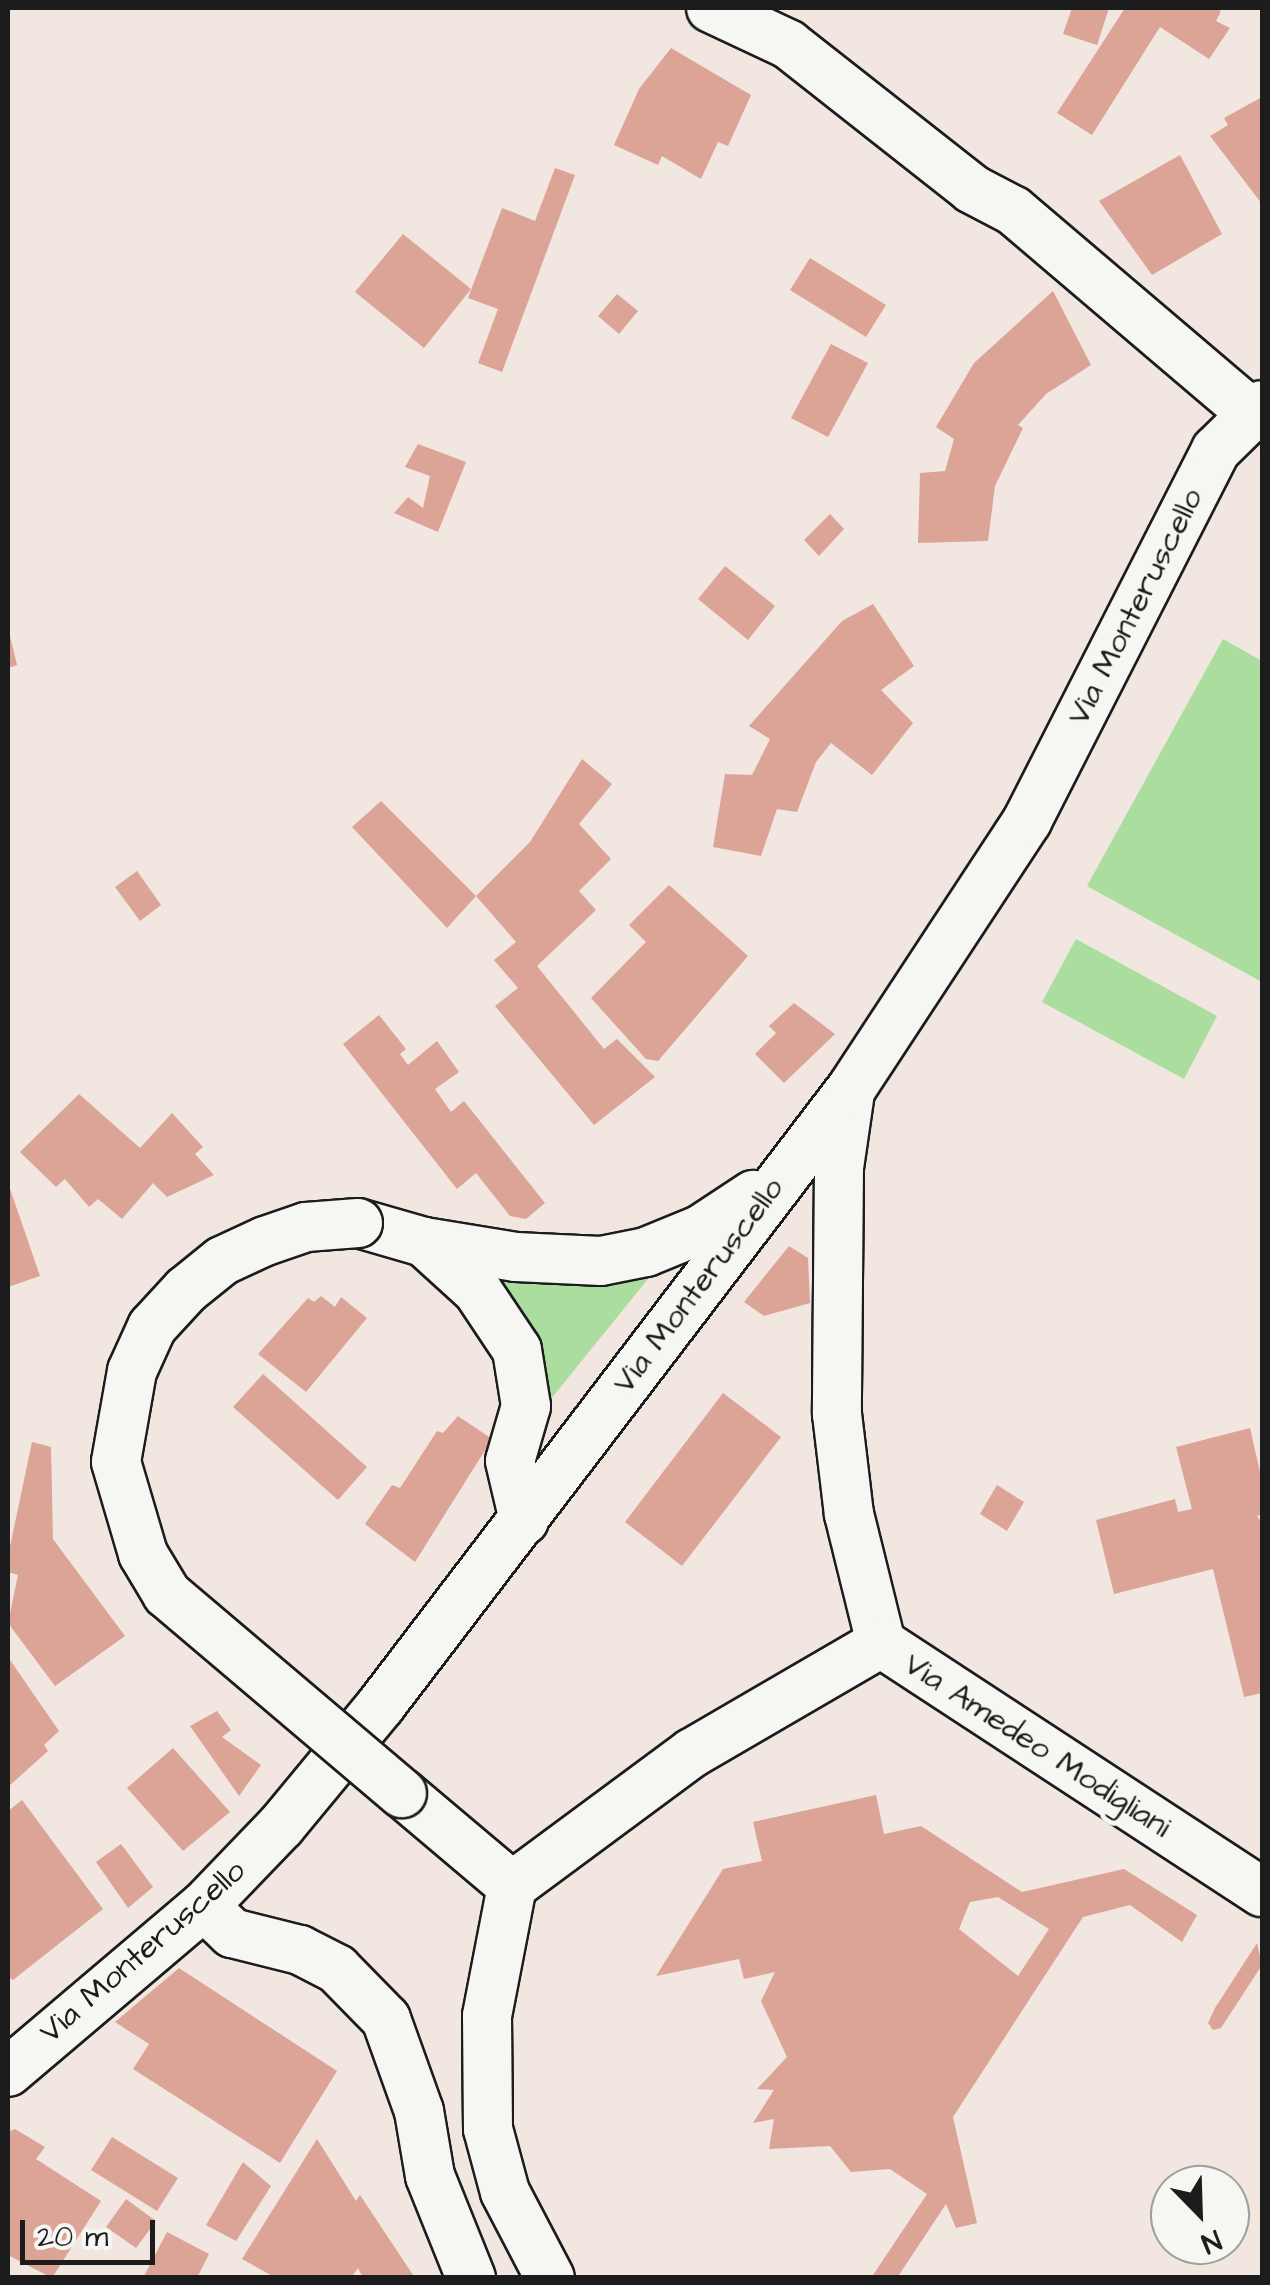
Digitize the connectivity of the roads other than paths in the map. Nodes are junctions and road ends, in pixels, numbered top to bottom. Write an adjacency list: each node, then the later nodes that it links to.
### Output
1 (711, 8): 2 (street)
2 (1257, 409): 3 (street, Via Monteruscello)
3 (851, 1089): 4 (street, Via Monteruscello); 7 (street)
4 (782, 1177): 5 (street); 6 (street, Via Monteruscello)
5 (424, 1242): 6 (street); 8 (street, bridge)
6 (524, 1520): 10 (street, Via Monteruscello)
7 (880, 1643): 8 (street, Via Amedeo Modigliani); 9 (street, Via Amedeo Modigliani)
8 (512, 1886): 13 (street)
9 (1262, 1892)
10 (204, 1906): 11 (street, Via Monteruscello); 12 (street)
11 (8, 2072)
12 (471, 2278)
13 (550, 2278)

